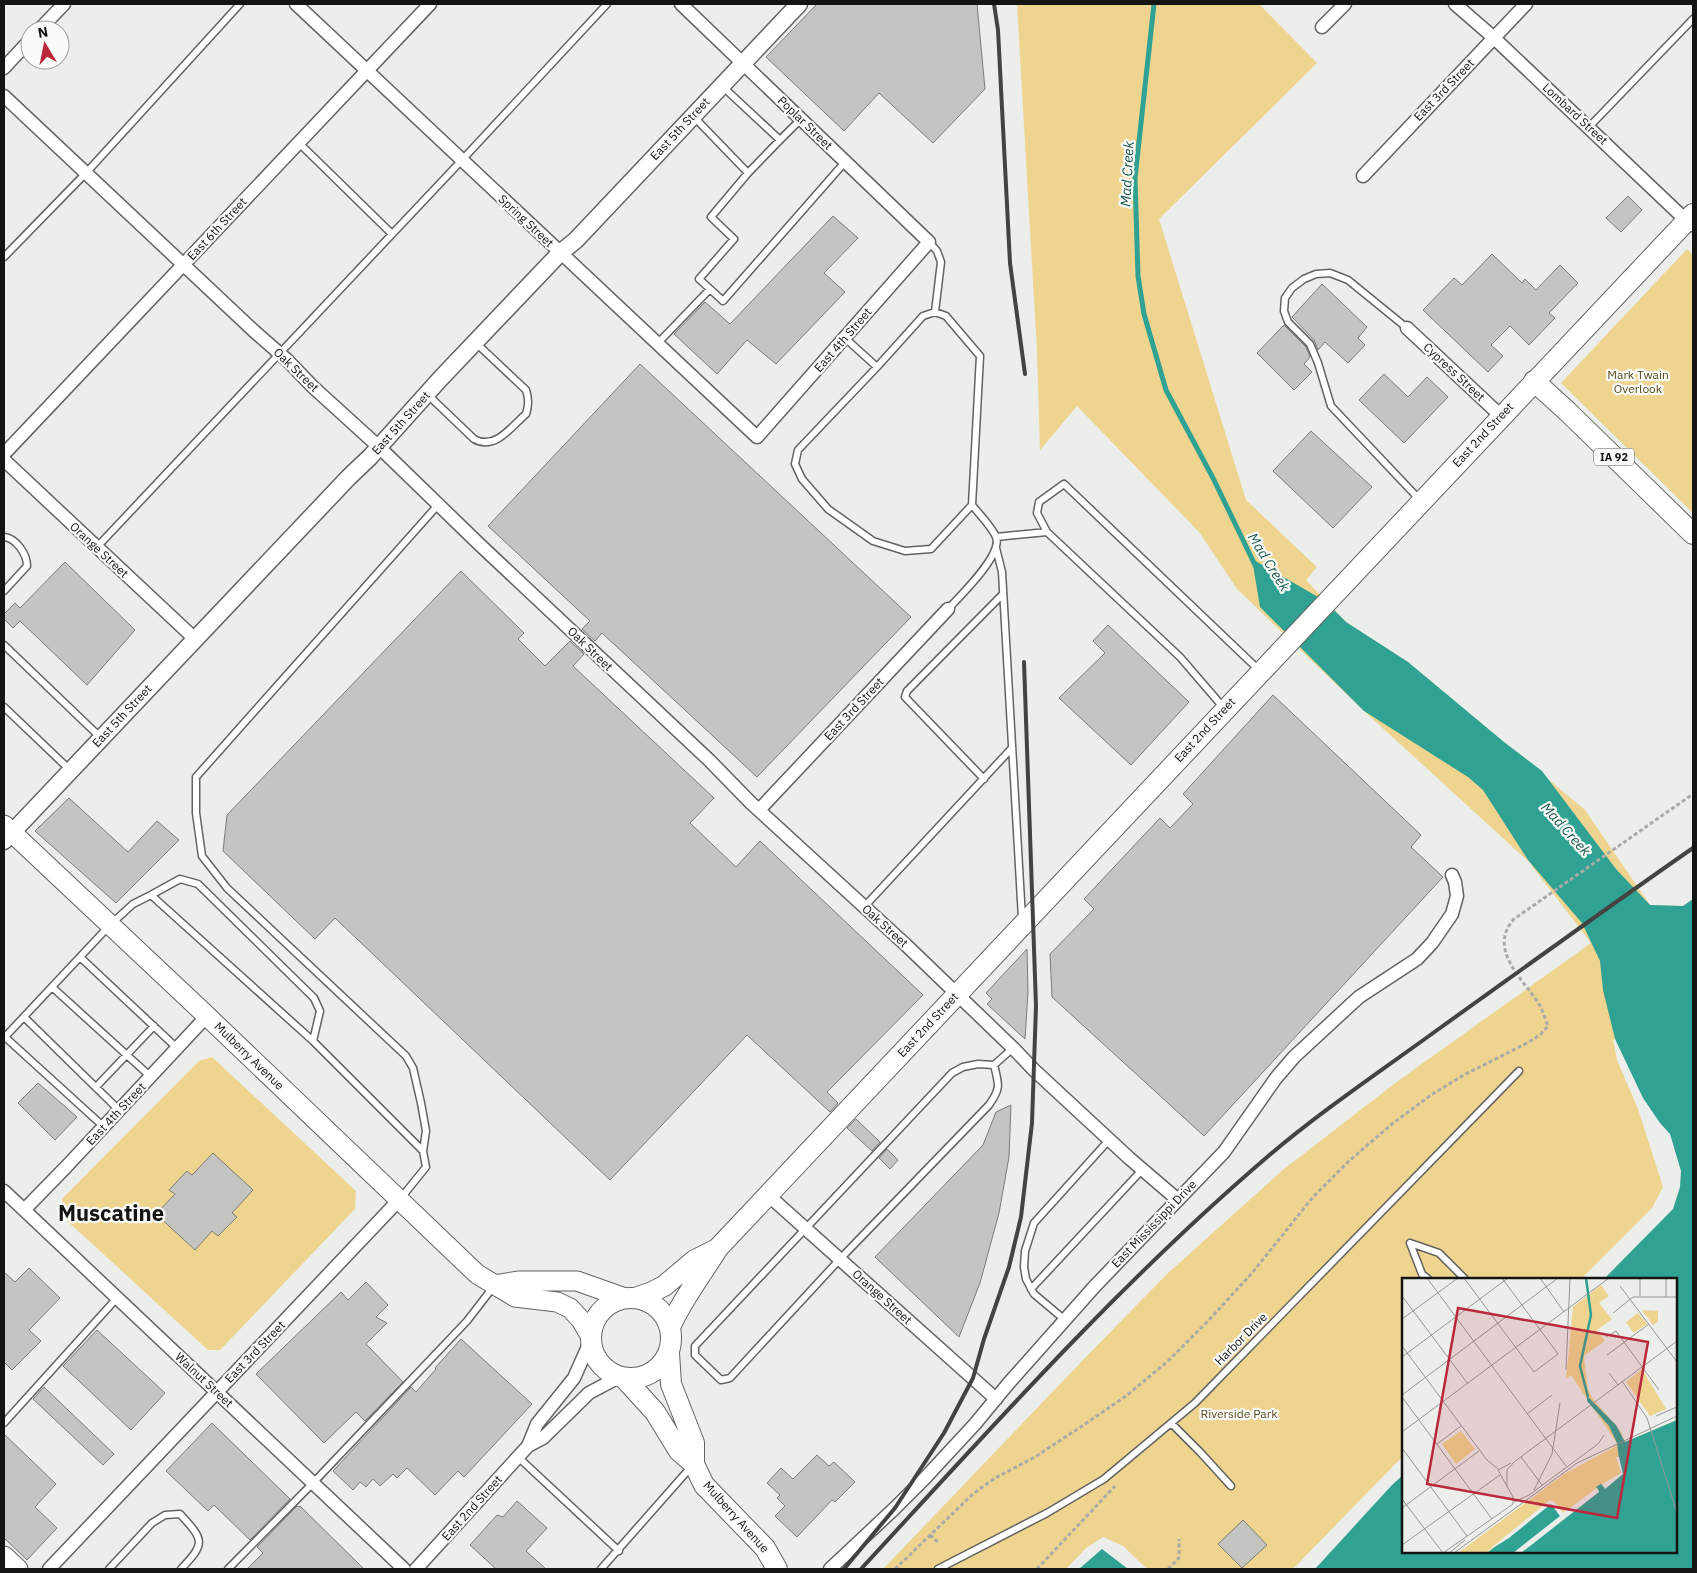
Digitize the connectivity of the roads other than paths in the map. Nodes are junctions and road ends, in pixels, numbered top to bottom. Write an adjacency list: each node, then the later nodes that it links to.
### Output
1 (64, 4): 12 (street)
2 (240, 4): 28 (lane)
3 (296, 4): 18 (street, Spring Street)
4 (430, 4): 18 (street, East 6th Street)
5 (607, 4): 26 (lane)
6 (681, 4): 16 (street, Poplar Street)
7 (798, 4): 16 (street, East 5th Street)
8 (1345, 4): 13 (street)
9 (1454, 4): 14 (street, Lombard Street)
10 (1526, 4): 14 (street, East 3rd Street)
11 (1693, 19): 23 (lane)
12 (49, 20)
13 (1322, 28)
14 (1493, 38): 23 (street, Lombard Street); 30 (street, East 3rd Street)
15 (20, 51): 17 (street)
16 (742, 62): 19 (street, East 5th Street); 22 (street, Poplar Street)
17 (4, 68)
18 (366, 71): 25 (street, East 6th Street); 26 (street, Spring Street)
19 (721, 84): 21 (street, East 5th Street); 24 (lane)
20 (4, 96): 28 (street, Oak Street)
21 (692, 115): 29 (lane); 34 (street, East 5th Street)
22 (801, 119): 24 (lane); 27 (street, Poplar Street)
23 (1589, 128): 31 (street, Lombard Street)
24 (780, 140): 29 (lane)
25 (299, 142): 32 (lane); 36 (street, East 6th Street)
26 (462, 160): 32 (lane); 34 (street, Spring Street)
27 (845, 162): 33 (street, Poplar Street); 37 (lane)
28 (86, 173): 35 (lane); 36 (street, Oak Street)
29 (748, 173): 37 (lane)
30 (1362, 176)
31 (1691, 220): 45 (main road, East 2nd Street)
32 (392, 234): 43 (lane)
33 (929, 242): 38 (lane); 40 (street, East 4th Street)
34 (560, 254): 41 (street, East 5th Street); 42 (street, Spring Street)
35 (4, 257)
36 (184, 264): 43 (street, Oak Street); 50 (street, East 6th Street)
37 (710, 289): 42 (lane)
38 (935, 312): 44 (lane); 53 (lane)
39 (1407, 328): 47 (street, Cypress Street); 52 (lane)
40 (845, 338): 44 (lane); 48 (street, East 4th Street)
41 (476, 342): 46 (street, East 5th Street); 46 (lane)
42 (658, 344): 48 (street, Spring Street)
43 (279, 353): 49 (street, Oak Street); 59 (lane)
44 (877, 367): 53 (lane)
45 (1534, 381): 47 (main road, East 2nd Street); 56 (main road, IA 92)
46 (427, 394): 49 (street, East 5th Street)
47 (1501, 416): 52 (main road, East 2nd Street)
48 (757, 437)
49 (379, 447): 54 (street, Oak Street); 64 (street, East 5th Street)
50 (4, 454)
51 (4, 460): 59 (street, Orange Street)
52 (1421, 501): 66 (main road, East 2nd Street)
53 (972, 505): 58 (lane)
54 (438, 506): 73 (street, Oak Street); 98 (lane)
55 (1047, 532): 58 (lane); 66 (lane); 68 (lane)
56 (1693, 534)
57 (4, 537): 61 (lane)
58 (996, 538): 60 (lane)
59 (97, 548): 64 (street, Orange Street)
60 (996, 548): 62 (lane); 63 (lane)
61 (4, 591)
62 (1003, 594): 70 (lane); 72 (lane)
63 (948, 609): 73 (street, East 3rd Street)
64 (195, 639): 69 (street, East 5th Street)
65 (4, 645): 69 (lane)
66 (1260, 672): 68 (main road, East 2nd Street)
67 (4, 707): 71 (lane)
68 (1225, 709): 78 (main road, East 2nd Street)
69 (102, 739): 71 (street, East 5th Street)
70 (1011, 750): 72 (lane); 78 (lane)
71 (71, 771): 74 (street, East 5th Street)
72 (984, 779): 77 (lane)
73 (759, 810): 77 (street, Oak Street)
74 (6, 833): 79 (main road, Mulberry Avenue)
75 (1452, 875): 103 (street, East Mississippi Drive)
76 (152, 894): 79 (lane); 87 (lane); 87 (lane)
77 (864, 907): 82 (street, Oak Street)
78 (1023, 924): 82 (main road, East 2nd Street)
79 (110, 925): 80 (lane); 83 (main road, Mulberry Avenue)
80 (80, 957): 81 (lane); 85 (lane)
81 (52, 987): 84 (lane); 90 (lane)
82 (957, 994): 89 (street, Oak Street); 101 (main road, East 2nd Street)
83 (207, 1016): 88 (street, East 4th Street); 102 (main road, Mulberry Avenue)
84 (24, 1017): 86 (lane); 94 (lane)
85 (154, 1026): 88 (lane); 90 (lane)
86 (4, 1038): 96 (lane)
87 (313, 1041): 98 (lane)
88 (177, 1048): 93 (street, East 4th Street)
89 (1013, 1048): 91 (lane); 97 (street, Oak Street)
90 (127, 1055): 93 (lane); 94 (lane)
91 (994, 1064): 105 (lane); 107 (lane)
92 (1519, 1071): 122 (lane, Harbor Drive)
93 (150, 1077): 95 (street, East 4th Street)
94 (96, 1087): 95 (lane)
95 (119, 1110): 96 (street, East 4th Street)
96 (104, 1127): 104 (street, East 4th Street)
97 (1109, 1140): 99 (street, Oak Street); 111 (lane)
98 (423, 1151): 102 (lane)
99 (1142, 1170): 103 (street, Oak Street); 111 (lane)
100 (4, 1191): 104 (street, Walnut Street)
101 (768, 1195): 105 (street, Orange Street); 106 (main road, East 2nd Street)
102 (399, 1200): 110 (main road, Mulberry Avenue); 119 (street, East 3rd Street)
103 (1178, 1200): 114 (street, East Mississippi Drive)
104 (24, 1210): 112 (street, Walnut Street)
105 (805, 1228): 107 (street, Orange Street); 107 (lane)
106 (718, 1248): 113 (main road, East 2nd Street); 115 (main road, East 2nd Street)
107 (840, 1259): 120 (street, Orange Street)
108 (1427, 1278): 109 (lane)
109 (1464, 1278)
110 (494, 1285): 113 (main road); 116 (main road, Mulberry Avenue); 126 (lane)
111 (1031, 1289): 114 (lane)
112 (117, 1298): 119 (street, Walnut Street); 121 (lane)
113 (630, 1298): 115 (main road); 116 (main road)
114 (1065, 1320): 120 (street, East Mississippi Drive)
115 (670, 1326): 117 (main road)
116 (590, 1339): 118 (main road); 123 (street, East 2nd Street)
117 (669, 1353): 118 (main road); 125 (main road, Mulberry Avenue)
118 (622, 1378): 123 (street, East 2nd Street); 125 (main road, Mulberry Avenue)
119 (216, 1392): 126 (street, Walnut Street); 131 (street, East 3rd Street)
120 (996, 1399): 139 (street, East Mississippi Drive)
121 (4, 1423)
122 (1171, 1423): 127 (lane); 140 (lane, Harbor Drive)
123 (528, 1446): 124 (street, East 2nd Street)
124 (518, 1457): 128 (lane); 136 (street, East 2nd Street)
125 (694, 1464): 128 (lane); 138 (main road, Mulberry Avenue)
126 (313, 1483): 134 (lane); 135 (street, Walnut Street)
127 (1231, 1486)
128 (619, 1551): 137 (lane)
129 (4, 1556): 130 (main road)
130 (18, 1569)
131 (49, 1569)
132 (109, 1569): 133 (lane)
133 (181, 1569)
134 (228, 1569)
135 (404, 1569)
136 (416, 1569)
137 (601, 1569)
138 (777, 1569)
139 (830, 1569)
140 (938, 1569)

